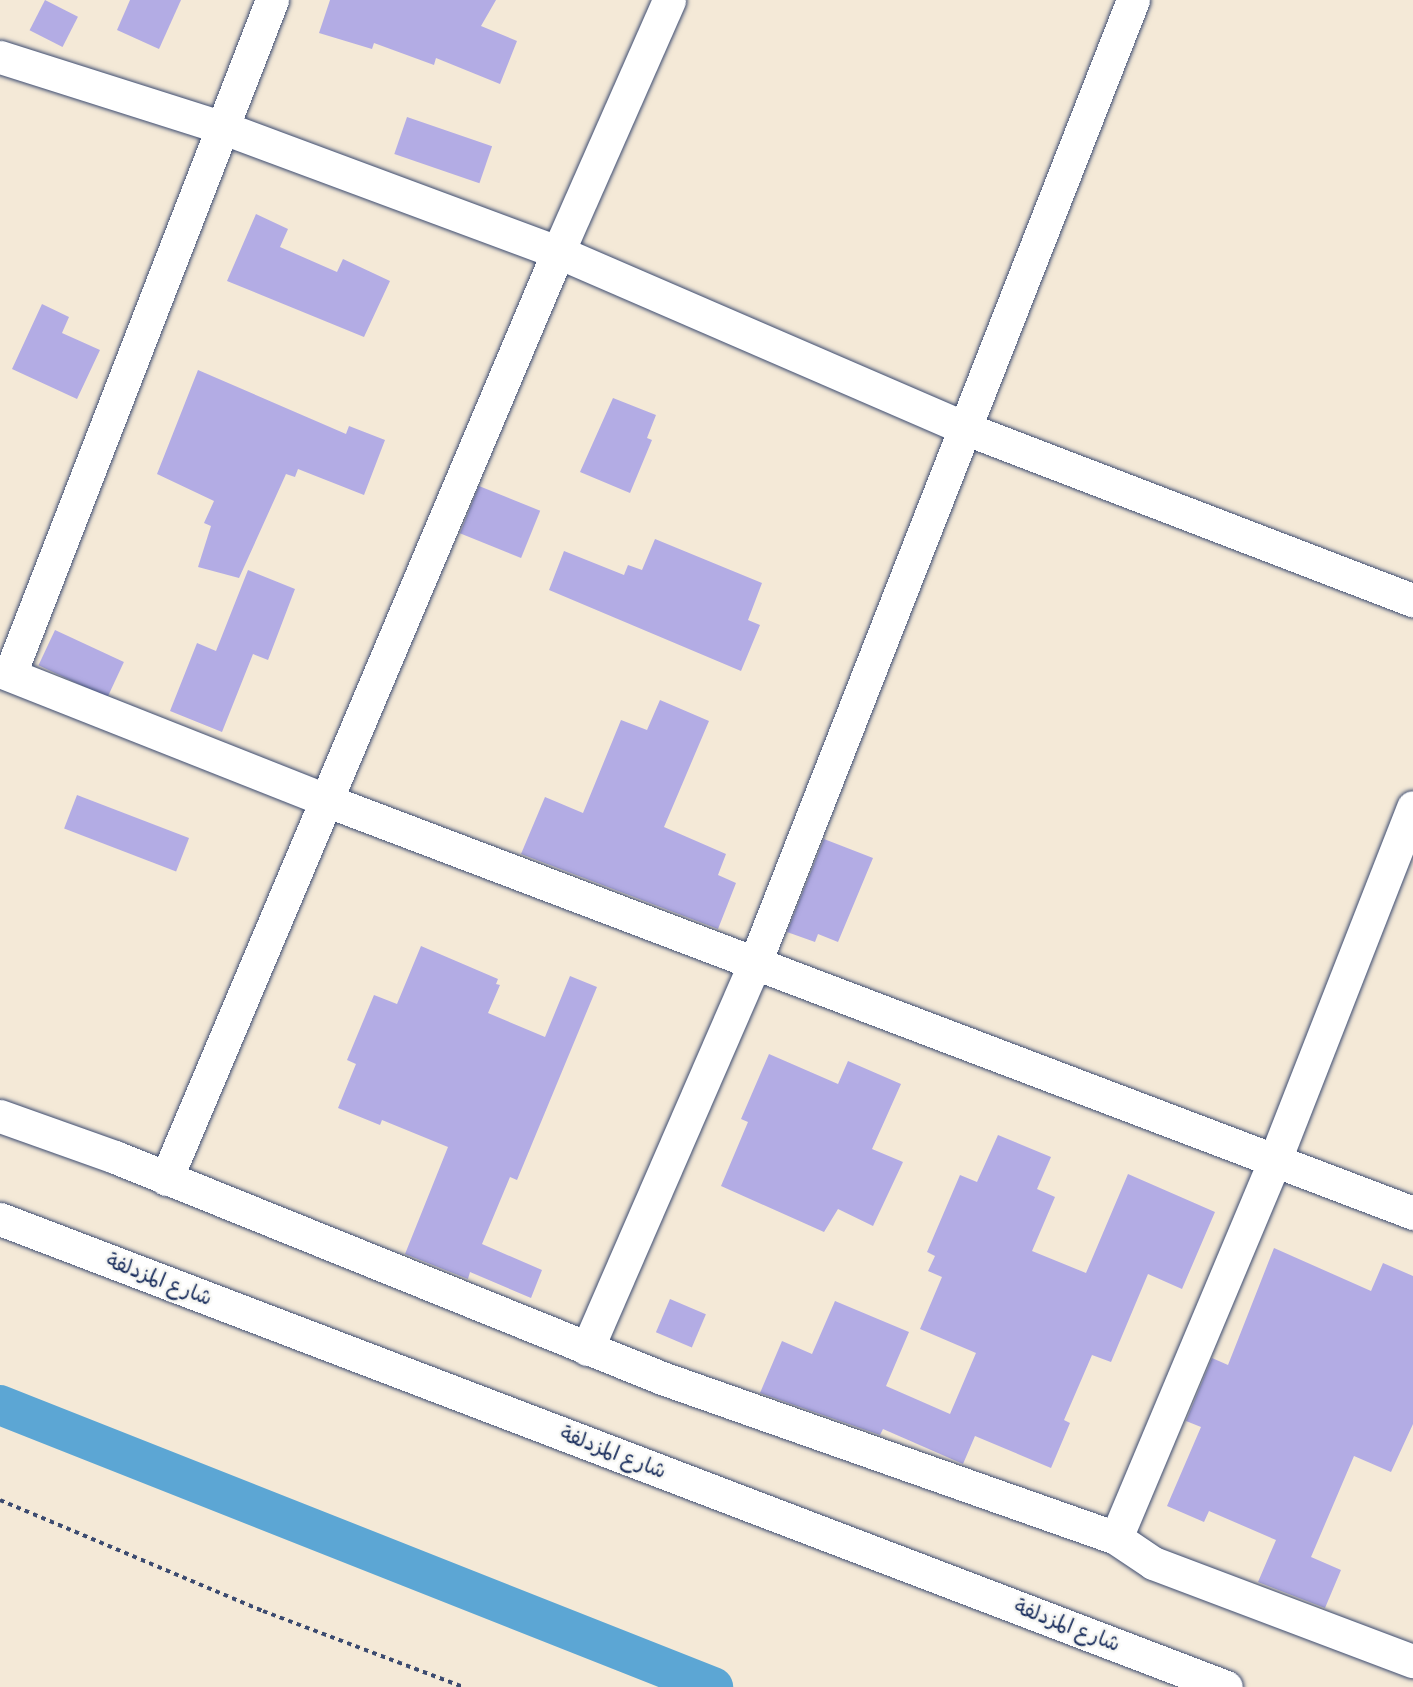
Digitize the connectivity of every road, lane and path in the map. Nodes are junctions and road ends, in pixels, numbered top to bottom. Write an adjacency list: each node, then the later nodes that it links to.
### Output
1 (272, 0): 5 (street)
2 (669, 0): 6 (street)
3 (1133, 0): 7 (street)
4 (0, 57): 5 (street)
5 (221, 127): 6 (street); 9 (street)
6 (558, 252): 7 (street); 10 (street)
7 (964, 428): 8 (street); 12 (street)
8 (1413, 600)
9 (5, 673): 10 (street)
10 (328, 801): 12 (street); 15 (street)
11 (1413, 807): 14 (street)
12 (756, 960): 14 (street); 18 (street)
13 (0, 1116): 15 (street)
14 (1274, 1162): 16 (street); 20 (street)
15 (166, 1179): 18 (street)
16 (1413, 1213)
17 (0, 1219): 23 (street, شارع المزدلفة)
18 (587, 1349): 20 (street)
19 (0, 1500): 22 (path)
20 (1116, 1538): 21 (street)
21 (1413, 1661)
22 (463, 1687)
23 (1226, 1687)

